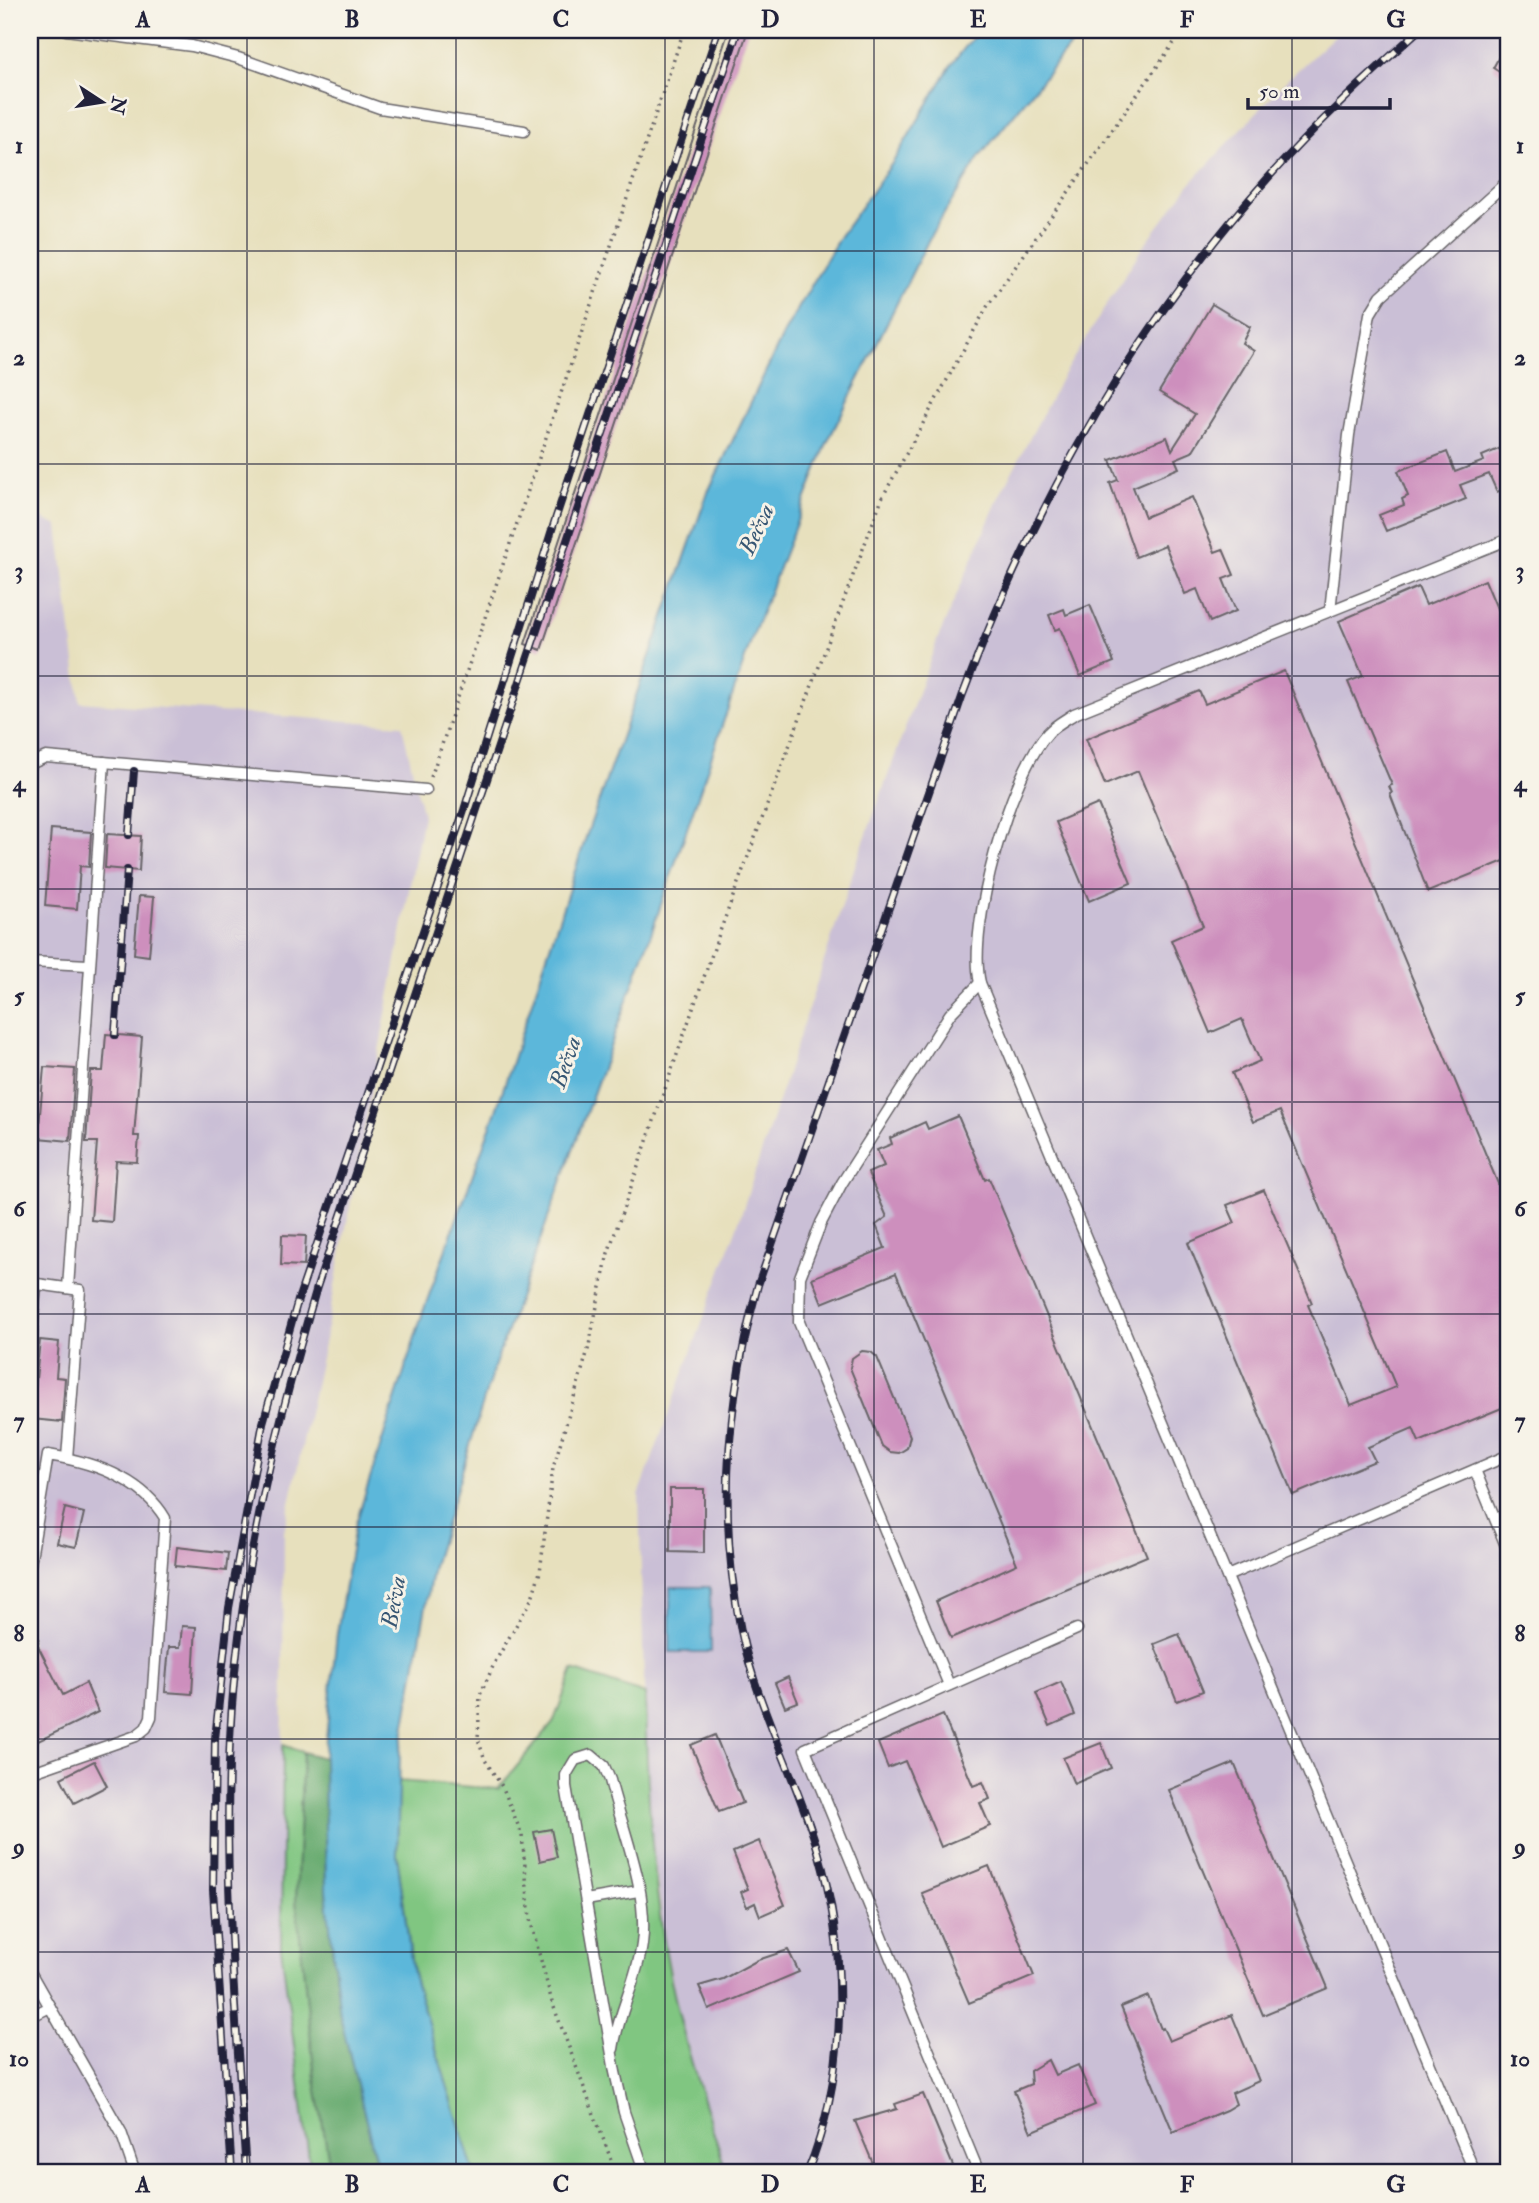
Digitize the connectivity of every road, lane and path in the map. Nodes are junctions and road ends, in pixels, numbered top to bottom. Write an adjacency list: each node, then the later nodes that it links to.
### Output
1 (66, 30): 4 (lane)
2 (684, 30): 10 (path)
3 (1183, 30): 33 (path)
4 (524, 131)
5 (1509, 180): 7 (lane)
6 (1509, 539): 7 (lane)
7 (1330, 611): 13 (lane)
8 (104, 762): 9 (lane); 10 (lane); 12 (lane)
9 (30, 764)
10 (426, 790)
11 (30, 962): 12 (lane)
12 (88, 965): 15 (lane)
13 (979, 983): 22 (lane); 24 (lane)
14 (33, 1284): 15 (lane); 16 (lane)
15 (68, 1288): 18 (lane)
16 (30, 1357)
17 (1509, 1455): 19 (lane)
18 (67, 1458): 21 (lane); 25 (lane)
19 (1475, 1470): 20 (lane); 22 (lane)
20 (1509, 1553)
21 (30, 1564)
22 (1227, 1576): 36 (lane)
23 (1077, 1629): 24 (lane)
24 (949, 1685): 35 (lane)
25 (30, 1773)
26 (638, 1891): 27 (lane); 27 (lane); 31 (lane)
27 (586, 1900): 31 (lane)
28 (30, 1972): 29 (lane)
29 (50, 2007): 30 (lane); 32 (lane)
30 (30, 2017)
31 (613, 2049): 34 (lane)
32 (135, 2173)
33 (616, 2173)
34 (645, 2173)
35 (979, 2173)
36 (1475, 2173)

